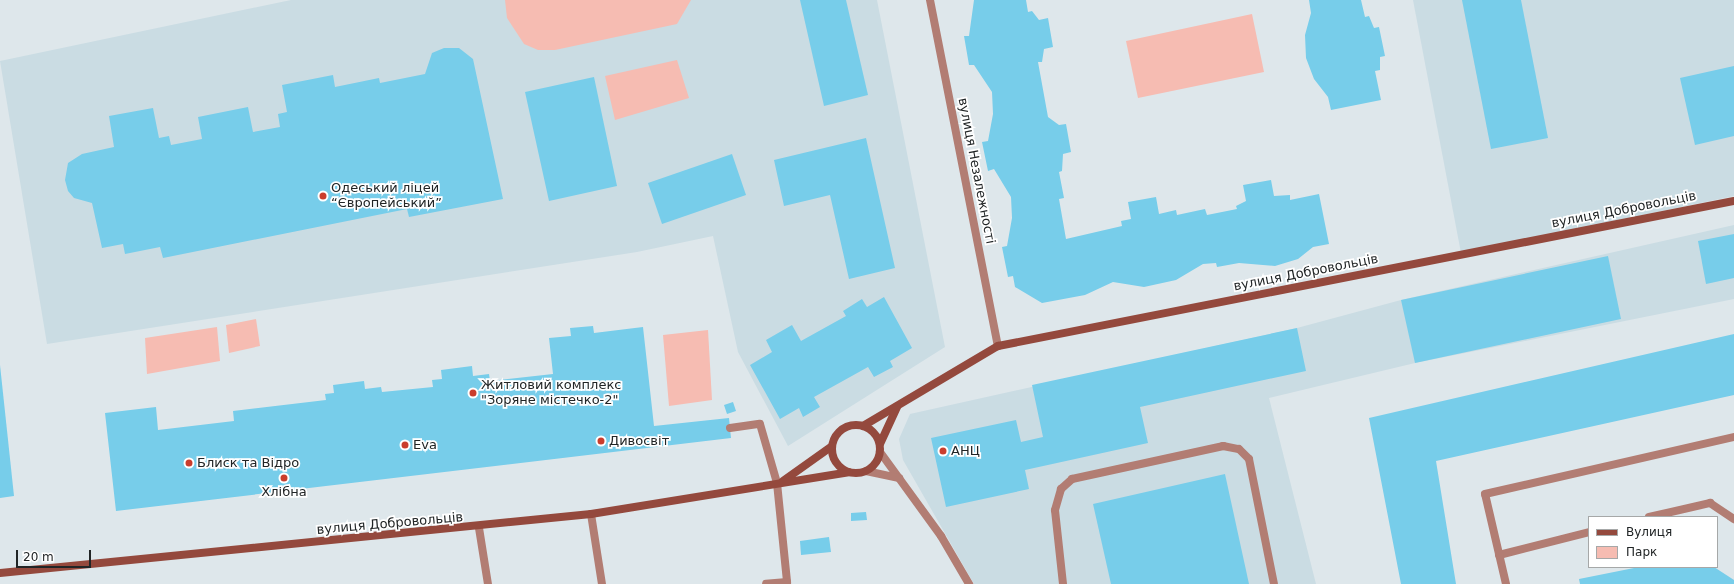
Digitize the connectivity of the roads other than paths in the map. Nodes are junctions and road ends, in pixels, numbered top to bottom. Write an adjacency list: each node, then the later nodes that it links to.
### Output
1 (930, 0): 3 (street, вулиця Незалежності)
2 (1734, 201): 3 (street, вулиця Добровольців)
3 (998, 346): 4 (street, вулиця Добровольців)
4 (897, 407): 5 (street, вулиця Добровольців); 9 (street)
5 (863, 426): 8 (street); 9 (street)
6 (730, 428): 13 (street)
7 (1734, 437): 19 (street)
8 (832, 446): 11 (street); 13 (street, вулиця Добровольців)
9 (880, 448): 10 (street); 12 (street)
10 (866, 471): 11 (street); 12 (street)
11 (849, 472): 13 (street, вулиця Добровольців)
12 (899, 478): 24 (street)
13 (779, 483): 14 (street, вулиця Добровольців); 23 (street)
14 (591, 514): 17 (street, вулиця Добровольців); 22 (street)
15 (1653, 516): 16 (street)
16 (1734, 519)
17 (479, 528): 20 (street, вулиця Добровольців); 21 (street)
18 (1588, 532): 19 (street)
19 (1499, 555): 27 (street)
20 (0, 573)
21 (488, 584)
22 (602, 584)
23 (766, 584)
24 (969, 584)
25 (1063, 584): 26 (street)
26 (1274, 584)
27 (1506, 584)

